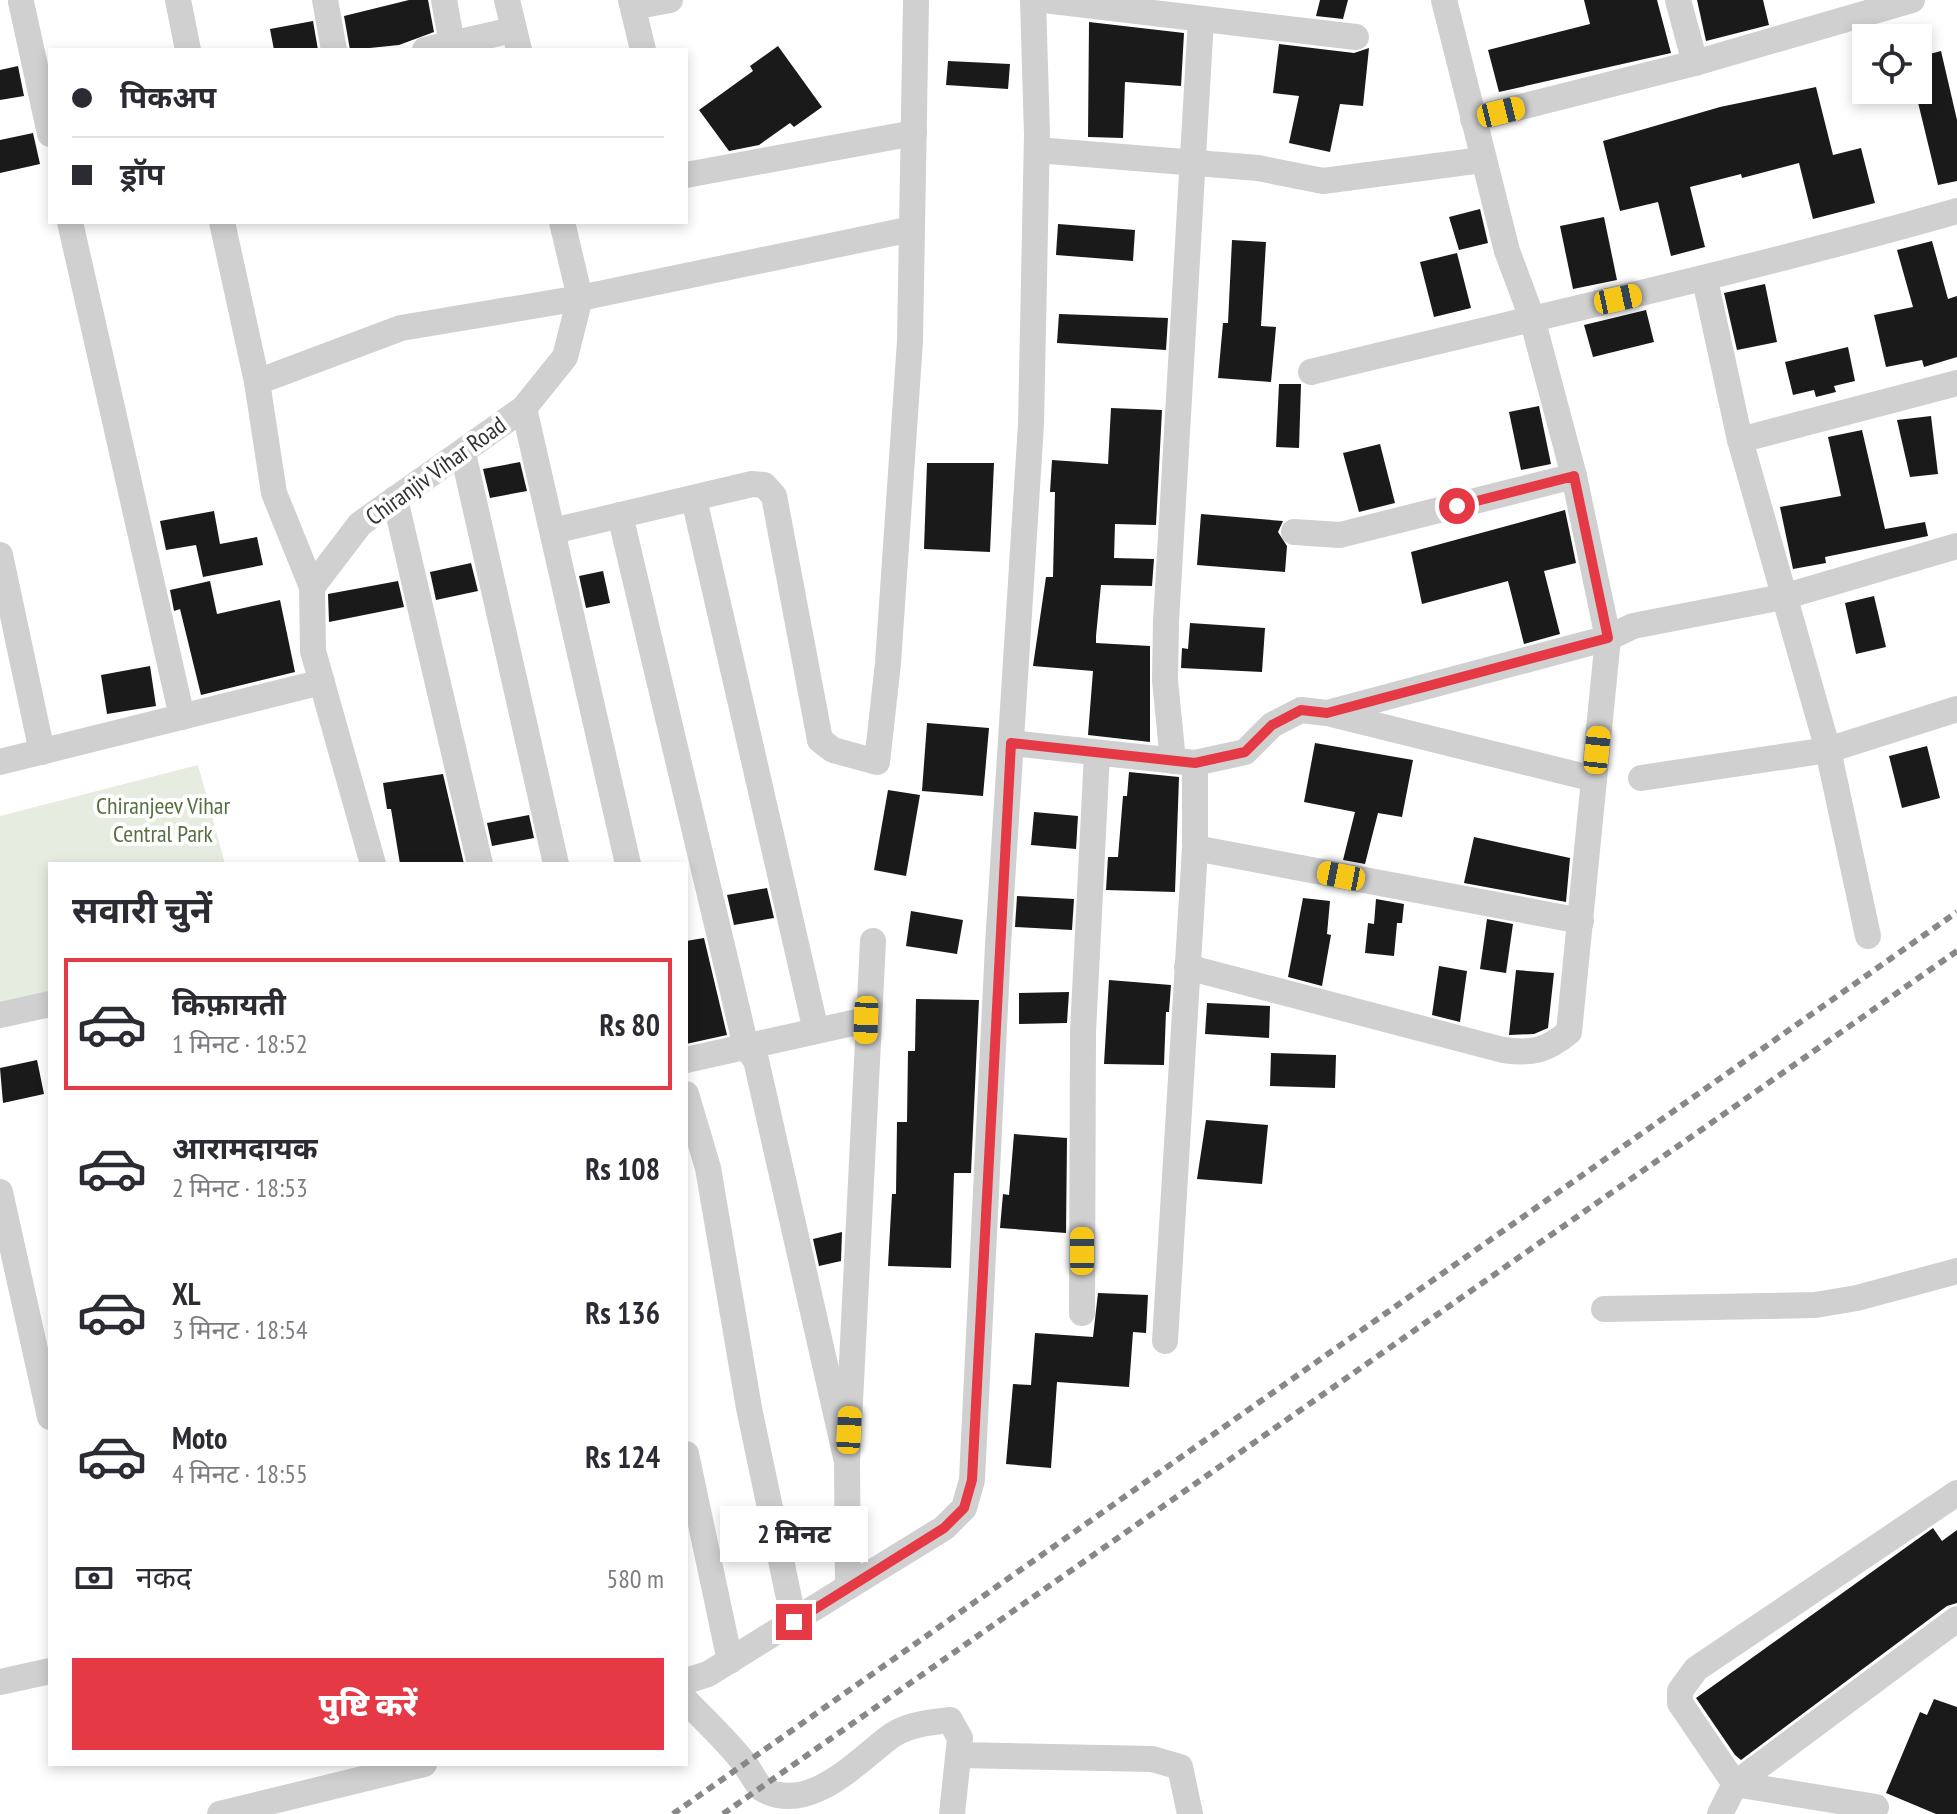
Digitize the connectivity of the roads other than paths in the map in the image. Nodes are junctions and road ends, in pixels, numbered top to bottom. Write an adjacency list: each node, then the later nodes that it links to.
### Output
1 (178, 0): 19 (street)
2 (325, 0): 20 (street)
3 (444, 0): 18 (street)
4 (507, 0): 17 (street)
5 (670, 0): 13 (street)
6 (916, 0): 26 (street)
7 (1033, 0): 27 (street)
8 (1044, 0): 15 (street)
9 (1444, 0): 24 (street)
10 (1678, 0): 23 (street)
11 (1912, 0): 14 (street)
12 (17, 3): 25 (street)
13 (632, 4): 22 (street)
14 (1884, 4): 23 (street)
15 (1201, 19): 16 (street); 29 (street)
16 (1356, 37)
17 (516, 40): 18 (street)
18 (452, 44): 21 (street)
19 (188, 48)
20 (334, 48)
21 (434, 48)
22 (643, 48)
23 (1695, 63): 24 (street)
24 (1473, 119): 28 (street)
25 (48, 126)
26 (914, 133): 30 (street); 35 (street)
27 (1037, 150): 29 (street); 60 (street)
28 (1482, 160): 29 (street); 38 (street)
29 (1191, 162): 65 (street)
30 (688, 175)
31 (1957, 211): 36 (street)
32 (70, 224): 59 (street)
33 (225, 224): 40 (street)
34 (562, 224): 37 (street, Chiranjiv Vihar Road)
35 (912, 229): 37 (street); 47 (street)
36 (1705, 280): 38 (street); 43 (street)
37 (580, 298): 40 (street); 42 (street, Chiranjiv Vihar Road)
38 (1532, 318): 39 (street); 45 (street)
39 (1311, 372)
40 (257, 382): 53 (street)
41 (1957, 383): 43 (street)
42 (524, 408): 44 (street, Chiranjiv Vihar Road); 49 (street)
43 (1740, 440): 54 (street)
44 (463, 453): 46 (street, Chiranjiv Vihar Road); 71 (street)
45 (1574, 476): 50 (street); 55 (street)
46 (395, 499): 53 (street, Chiranjiv Vihar Road); 70 (street)
47 (694, 499): 48 (street); 80 (street)
48 (620, 515): 49 (street); 81 (street)
49 (553, 531): 72 (street)
50 (1294, 532)
51 (1957, 546): 54 (street)
52 (0, 555): 62 (street)
53 (312, 587): 56 (street)
54 (1783, 597): 55 (street); 61 (street)
55 (1608, 638): 58 (street); 67 (street)
56 (322, 682): 59 (street); 69 (street)
57 (1957, 709): 61 (street)
58 (1327, 713): 65 (street); 67 (street)
59 (182, 717): 62 (street)
60 (1011, 743): 63 (street); 93 (street)
61 (1828, 750): 66 (street); 74 (street)
62 (42, 752): 64 (street)
63 (1097, 753): 65 (street); 87 (street)
64 (0, 762)
65 (1184, 762): 68 (street)
66 (1641, 778)
67 (1594, 779): 73 (street)
68 (1195, 848): 73 (street); 76 (street)
69 (372, 862)
70 (480, 862)
71 (556, 862)
72 (628, 862)
73 (1581, 921): 76 (street)
74 (1868, 936)
75 (873, 941): 79 (street)
76 (1187, 967): 88 (street)
77 (48, 1004): 78 (street)
78 (0, 1015)
79 (866, 1020): 80 (street); 90 (street)
80 (816, 1031): 81 (street)
81 (746, 1047): 82 (street); 90 (street)
82 (688, 1060)
83 (688, 1101): 95 (street)
84 (0, 1192): 89 (street)
85 (1957, 1271): 86 (street)
86 (1604, 1309)
87 (1082, 1313)
88 (1165, 1341)
89 (48, 1408)
90 (847, 1462): 93 (street)
91 (688, 1463): 96 (street)
92 (1957, 1493): 103 (street)
93 (848, 1587): 95 (street)
94 (1957, 1619): 103 (street)
95 (794, 1622): 96 (street)
96 (730, 1661): 98 (street)
97 (48, 1671): 99 (street)
98 (688, 1680)
99 (0, 1682)
100 (688, 1703): 104 (street)
101 (960, 1755): 104 (street); 107 (street); 108 (street)
102 (416, 1766): 106 (street)
103 (1735, 1784): 105 (street); 109 (street)
104 (785, 1810)
105 (1881, 1812)
106 (220, 1814)
107 (952, 1814)
108 (1190, 1814)
109 (1720, 1814)

